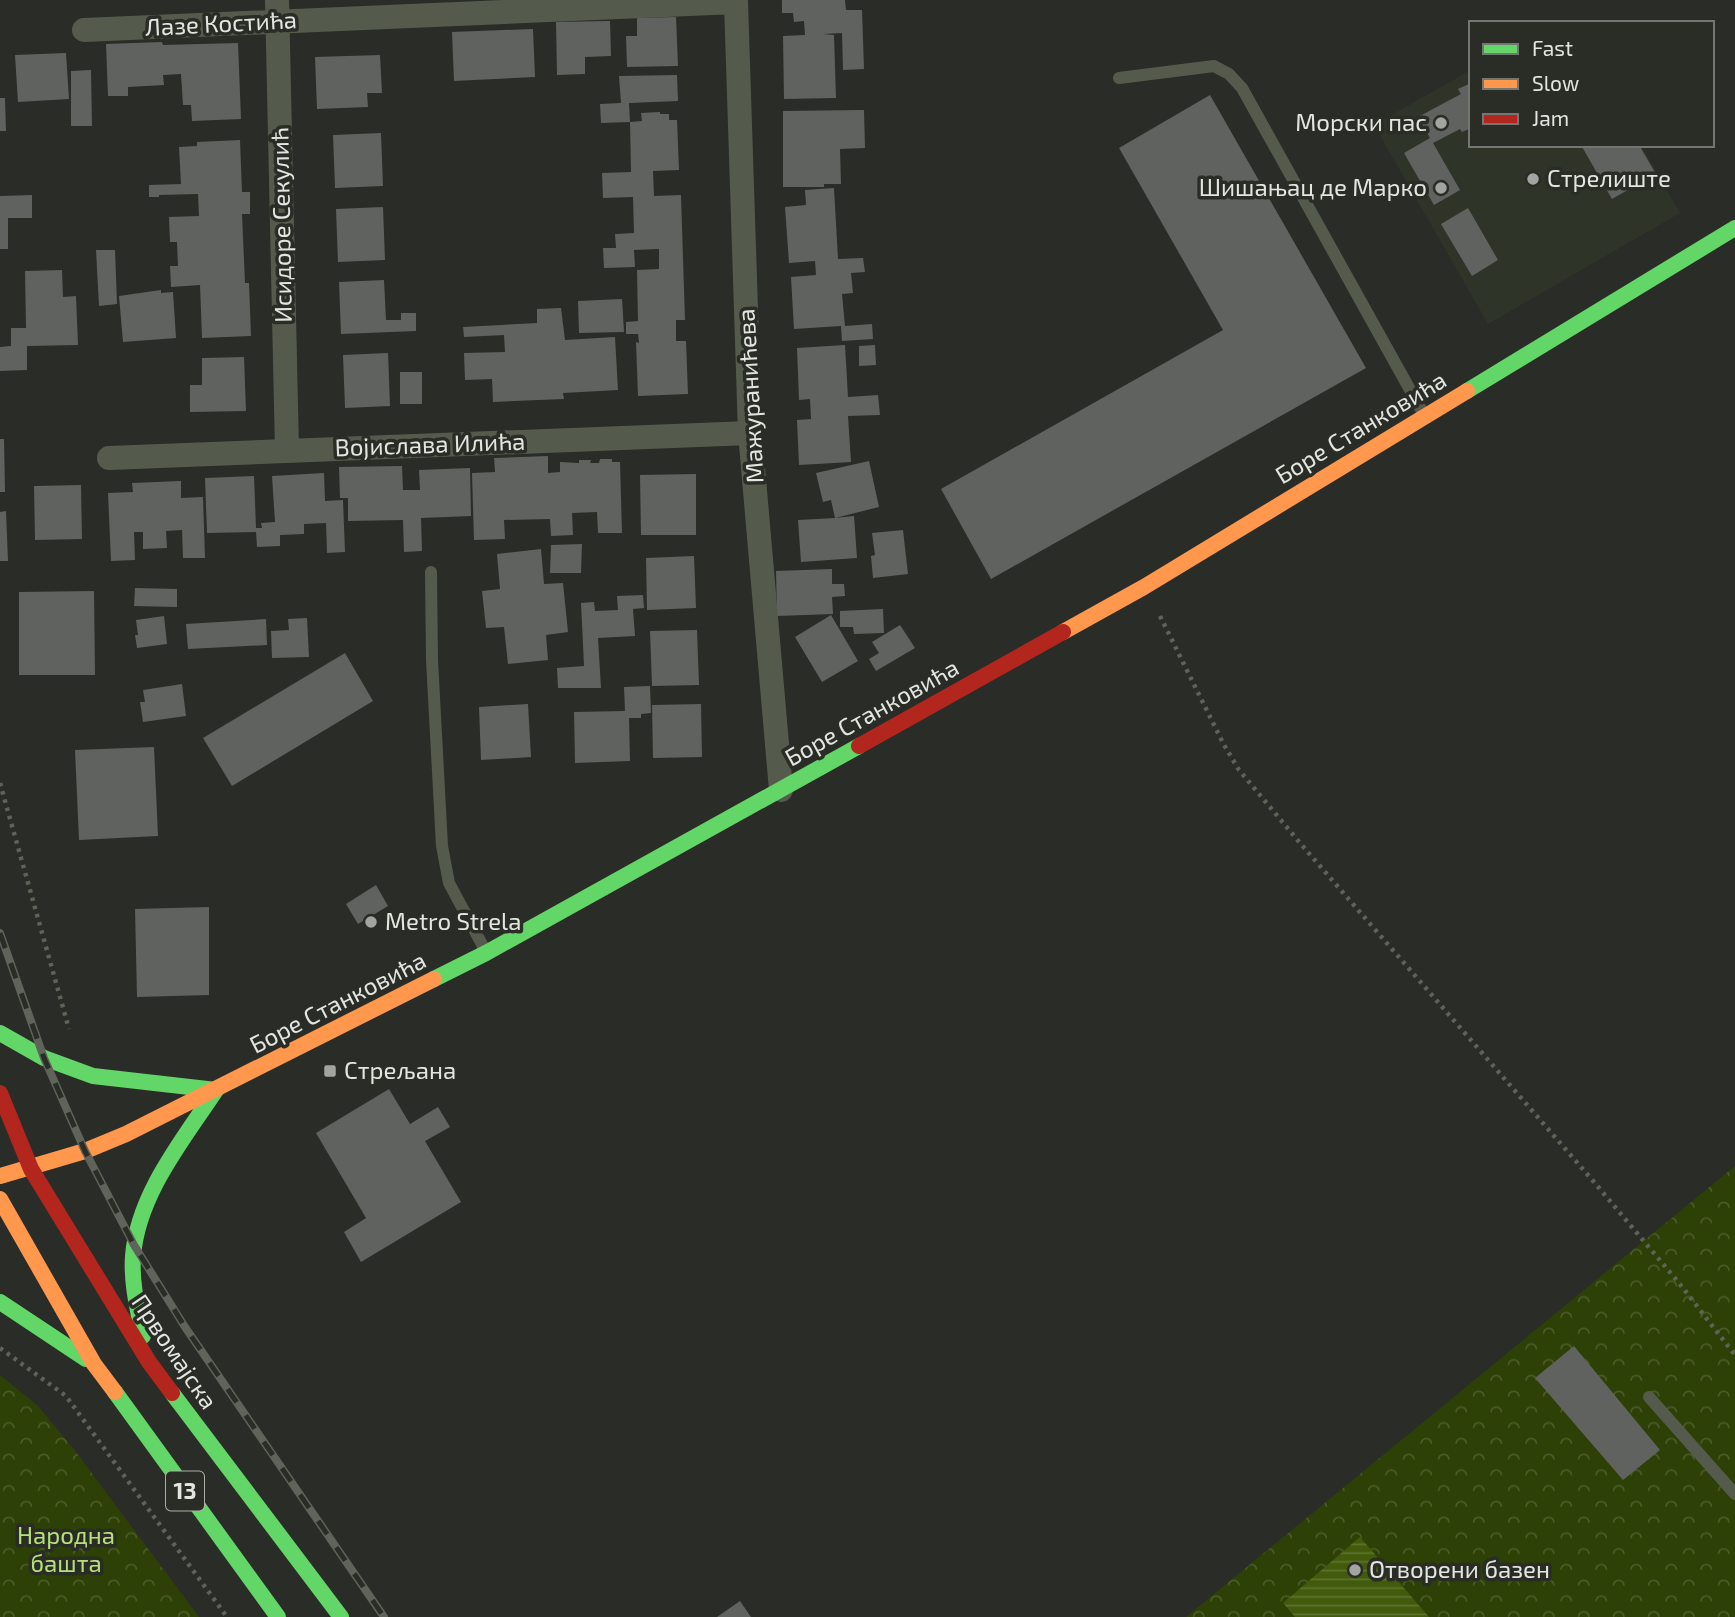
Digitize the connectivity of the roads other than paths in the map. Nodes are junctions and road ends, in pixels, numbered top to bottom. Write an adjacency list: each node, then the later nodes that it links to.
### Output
1 (736, 2): 2 (street, Лазе Костића); 7 (street, Мажуранићева)
2 (277, 11): 3 (street, Лазе Костића); 8 (street, Исидоре Секулић)
3 (84, 30)
4 (1119, 78): 6 (lane)
5 (1735, 228): 6 (street, Боре Станковића)
6 (1425, 416): 11 (street, Боре Станковића)
7 (750, 433): 8 (street, Војислава Илића); 11 (street, Мажуранићева)
8 (287, 451): 9 (street, Војислава Илића)
9 (109, 458)
10 (431, 572): 12 (lane)
11 (781, 790): 12 (street, Боре Станковића)
12 (486, 953): 14 (street, Боре Станковића)
13 (0, 1033): 14 (street)
14 (216, 1090): 16 (street, Боре Станковића); 20 (street)
15 (0, 1093): 16 (street, Првомајска / 13)
16 (31, 1169): 17 (street, Боре Станковића); 20 (street, Првомајска / 13)
17 (0, 1176)
18 (0, 1199): 21 (street, 13)
19 (0, 1302): 21 (street)
20 (149, 1362): 25 (street, Првомајска / 13)
21 (94, 1364): 24 (street, 13)
22 (1649, 1397): 23 (lane)
23 (1735, 1494)
24 (278, 1617)
25 (341, 1617)

